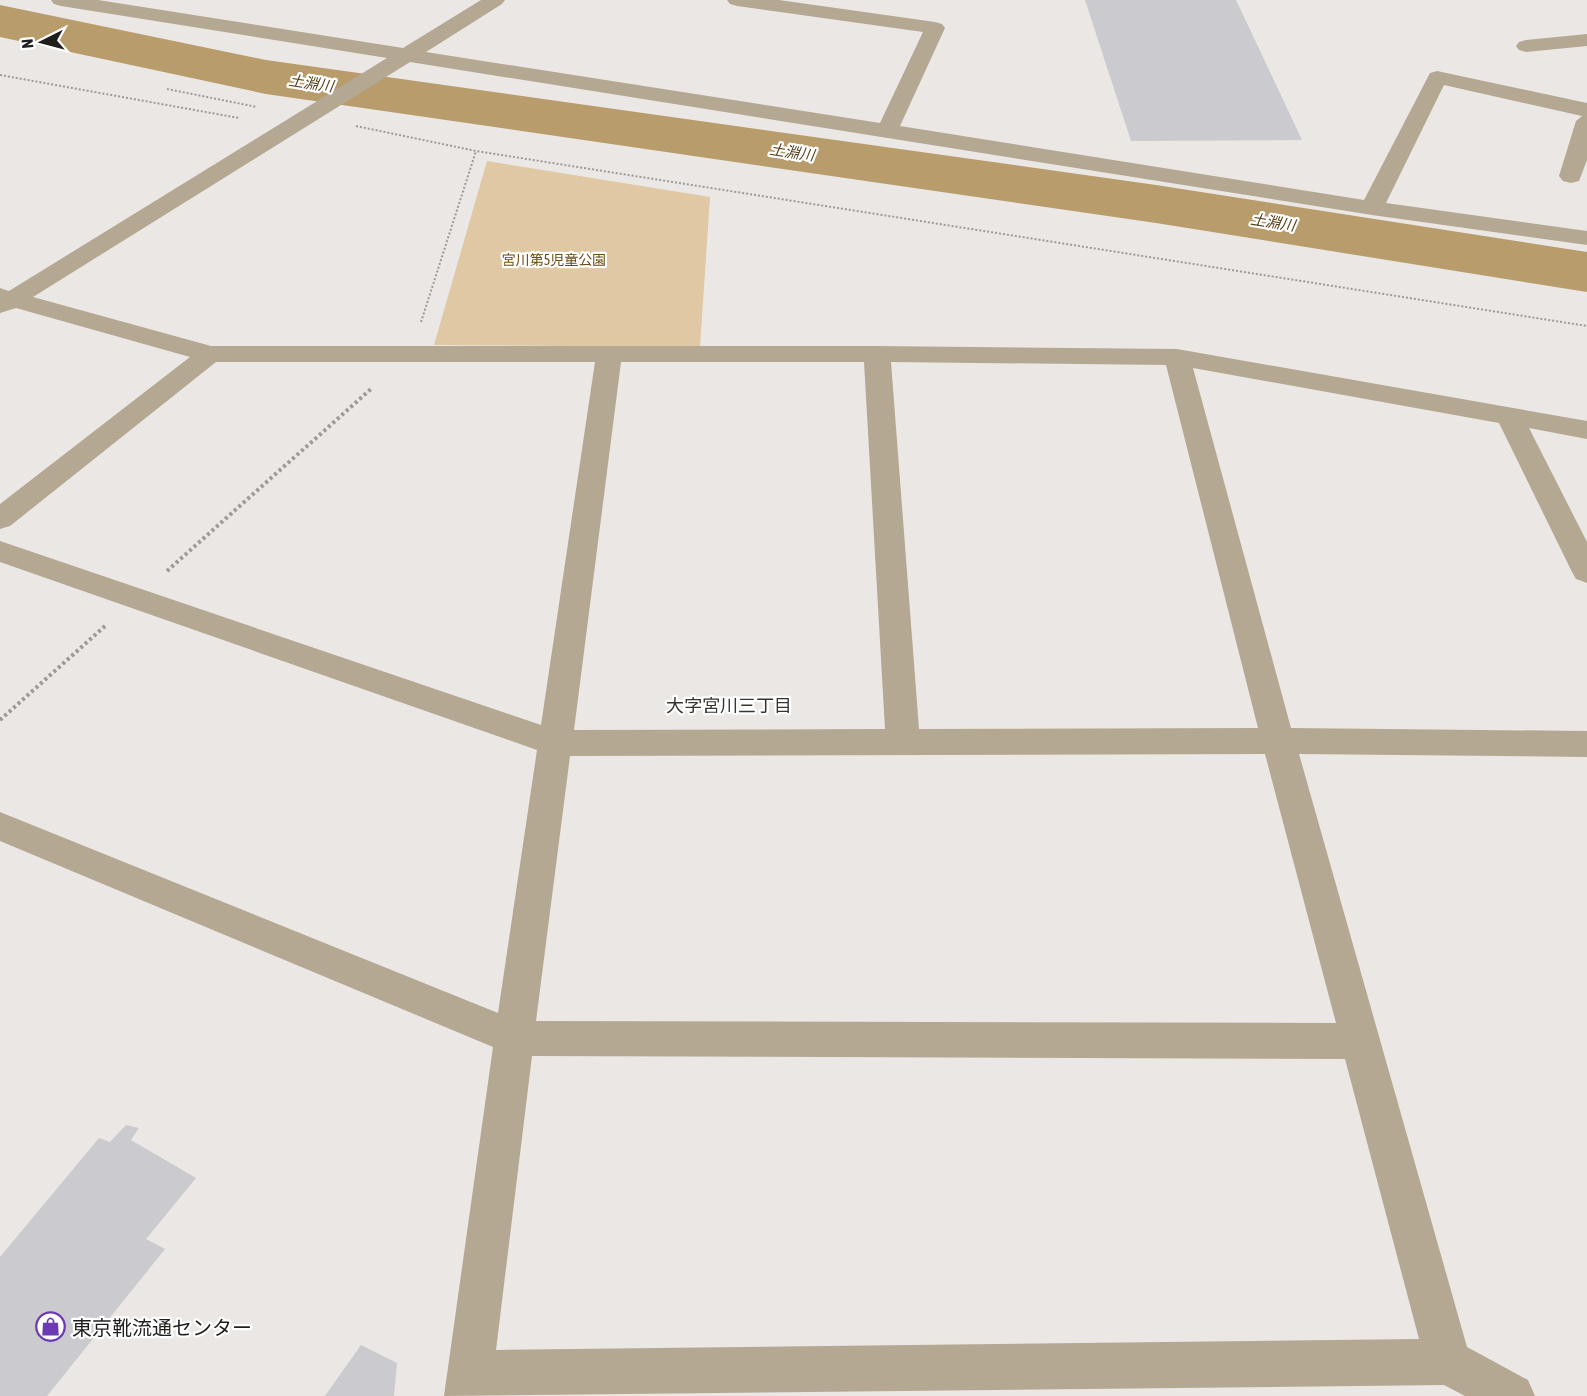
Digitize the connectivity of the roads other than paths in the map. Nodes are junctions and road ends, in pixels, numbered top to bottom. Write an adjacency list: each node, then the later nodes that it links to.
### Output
1 (61, 0): 4 (street)
2 (495, 0): 7 (street)
3 (737, 0): 10 (street)
4 (96, 3): 7 (street)
5 (1587, 40): 6 (street)
6 (1526, 46)
7 (404, 57): 10 (street); 14 (street)
8 (1587, 110): 12 (street)
9 (1587, 121): 11 (street)
10 (887, 131): 12 (street)
11 (1571, 176)
12 (1372, 208): 13 (street)
13 (1587, 238)
14 (4, 301): 15 (street)
15 (210, 354): 17 (street); 21 (street)
16 (877, 354): 17 (street); 18 (street); 25 (street)
17 (609, 355): 26 (street)
18 (1177, 357): 19 (street); 24 (street)
19 (1509, 416): 20 (street); 23 (street)
20 (1587, 429)
21 (0, 519)
22 (0, 551): 26 (street)
23 (1587, 572)
24 (1278, 741): 25 (street); 27 (street); 30 (street)
25 (903, 742): 26 (street)
26 (555, 743): 29 (street)
27 (1587, 744)
28 (0, 826): 29 (street)
29 (514, 1038): 30 (street); 32 (street)
30 (1361, 1041): 31 (street)
31 (1448, 1362): 32 (street); 33 (street)
32 (468, 1384)
33 (1512, 1396)

